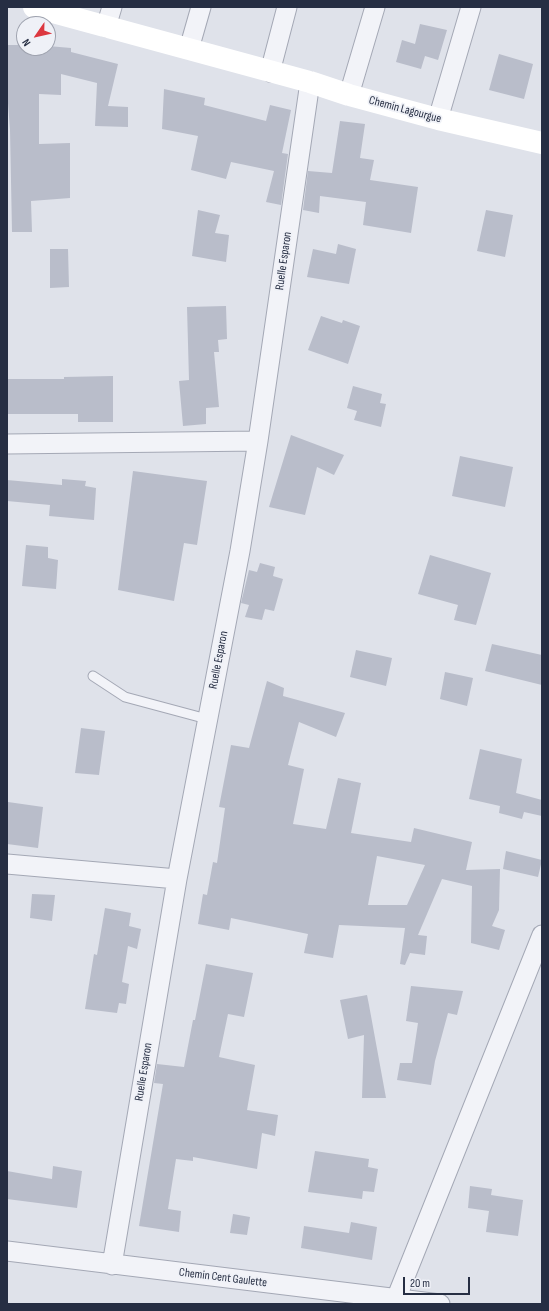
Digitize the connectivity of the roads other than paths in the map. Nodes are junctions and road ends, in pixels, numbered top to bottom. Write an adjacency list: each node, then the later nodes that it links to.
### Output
1 (34, 7): 6 (street, Chemin Lagourgue)
2 (201, 7): 7 (street)
3 (287, 7): 8 (street)
4 (375, 7): 10 (street)
5 (471, 7): 11 (street)
6 (109, 17): 7 (street, Chemin Lagourgue)
7 (189, 49): 8 (street, Chemin Lagourgue)
8 (270, 72): 9 (street, Chemin Lagourgue)
9 (310, 82): 10 (street, Chemin Lagourgue); 13 (street, Ruelle Esparon)
10 (349, 96): 11 (street, Chemin Lagourgue)
11 (438, 119): 12 (street, Chemin Lagourgue)
12 (542, 143)
13 (258, 441): 14 (street); 16 (street, Ruelle Esparon)
14 (7, 444)
15 (93, 676): 16 (lane)
16 (208, 719): 18 (street, Ruelle Esparon)
17 (7, 864): 18 (street)
18 (177, 879): 21 (street, Ruelle Esparon)
19 (542, 936): 22 (street)
20 (7, 1251): 21 (street, Chemin Cent Gaulette)
21 (112, 1265): 22 (street, Chemin Cent Gaulette)
22 (395, 1301): 23 (street, Chemin Cent Gaulette)
23 (440, 1304)

